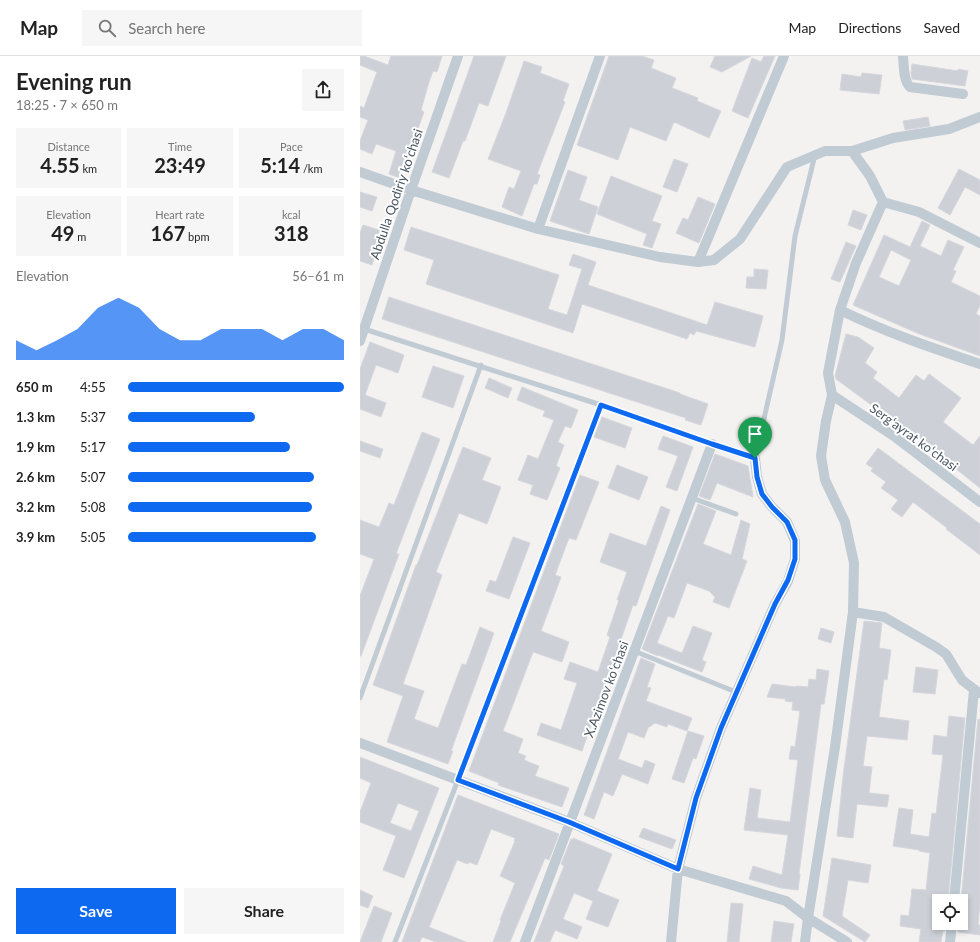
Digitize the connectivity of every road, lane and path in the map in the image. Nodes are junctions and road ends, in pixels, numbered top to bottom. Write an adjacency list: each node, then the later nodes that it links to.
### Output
1 (458, 56): 10 (street, Abdulla Qodiriy koʻchasi)
2 (600, 56): 12 (street)
3 (784, 56): 14 (street)
4 (904, 56): 5 (street)
5 (964, 94)
6 (980, 117): 7 (street)
7 (852, 151): 8 (street); 11 (street)
8 (815, 155): 14 (street); 23 (lane)
9 (360, 172): 10 (street)
10 (411, 190): 12 (street); 16 (street, Abdulla Qodiriy koʻchasi)
11 (883, 202): 13 (street); 15 (street)
12 (538, 229): 14 (street)
13 (980, 242)
14 (698, 262)
15 (840, 310): 18 (street); 20 (street)
16 (364, 329): 17 (street, Abdulla Qodiriy koʻchasi); 19 (lane)
17 (360, 340)
18 (980, 364)
19 (481, 365): 21 (lane); 31 (lane)
20 (832, 395): 25 (street, Sergʻayrat koʻchasi); 27 (street)
21 (601, 405): 22 (lane); 33 (lane)
22 (712, 444): 23 (lane); 24 (street, X.Azimov koʻchasi)
23 (755, 458): 29 (street)
24 (692, 498): 26 (lane); 28 (street, X.Azimov koʻchasi)
25 (980, 502)
26 (736, 514)
27 (853, 612): 30 (street); 37 (street)
28 (634, 651): 29 (lane); 34 (street, X.Azimov koʻchasi)
29 (736, 692): 35 (street)
30 (977, 692): 36 (street)
31 (360, 698)
32 (360, 743): 33 (street)
33 (458, 780): 34 (street); 39 (lane)
34 (569, 822): 35 (street); 40 (street, X.Azimov koʻchasi)
35 (678, 869): 37 (street); 41 (street)
36 (955, 894)
37 (808, 918): 42 (street); 43 (street)
38 (951, 930): 44 (street)
39 (394, 942)
40 (524, 942)
41 (671, 942)
42 (805, 942)
43 (847, 942)
44 (950, 942)

